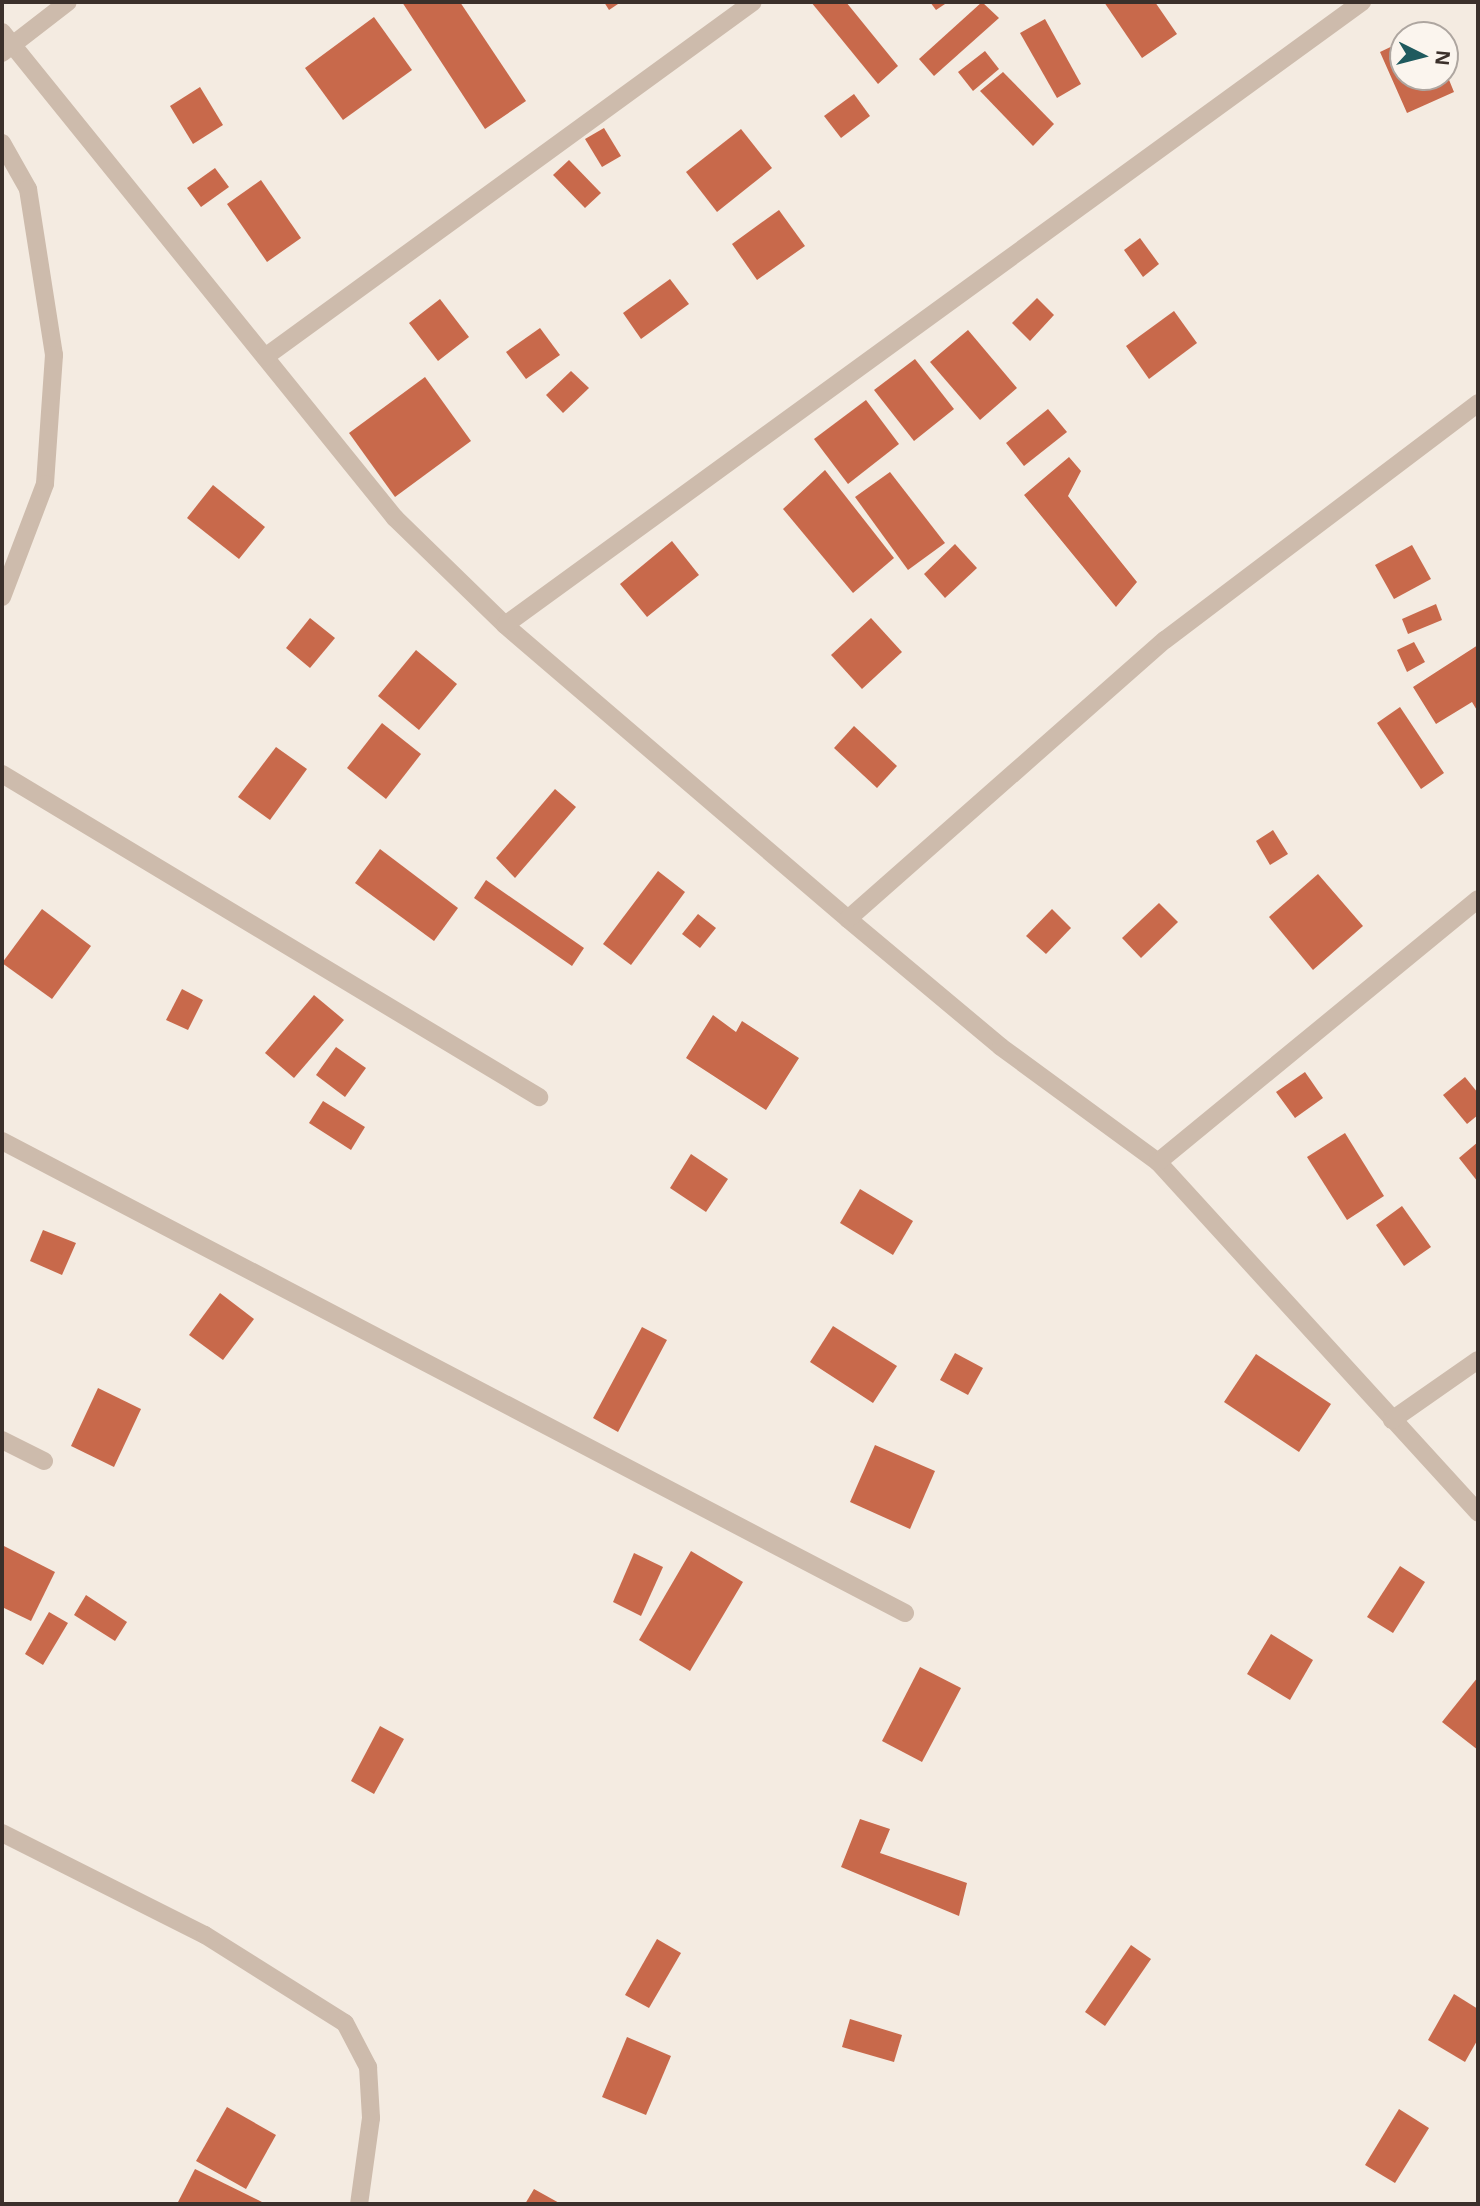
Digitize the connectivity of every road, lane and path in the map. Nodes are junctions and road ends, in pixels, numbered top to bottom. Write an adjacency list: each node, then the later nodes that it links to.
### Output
1 (68, 2): 4 (street)
2 (753, 2): 6 (street)
3 (1362, 2): 9 (street)
4 (5, 42): 6 (street)
5 (2, 143): 8 (street)
6 (265, 357): 9 (street)
7 (1478, 403): 12 (street)
8 (2, 597)
9 (505, 625): 12 (street)
10 (2, 774): 13 (street)
11 (1478, 899): 15 (street)
12 (848, 919): 15 (street)
13 (538, 1097)
14 (2, 1141): 21 (street)
15 (1158, 1162): 17 (street)
16 (1478, 1360): 17 (street)
17 (1392, 1420): 20 (street)
18 (2, 1440): 19 (street)
19 (44, 1461)
20 (1478, 1513)
21 (905, 1612)
22 (2, 1833): 23 (street)
23 (359, 2204)

